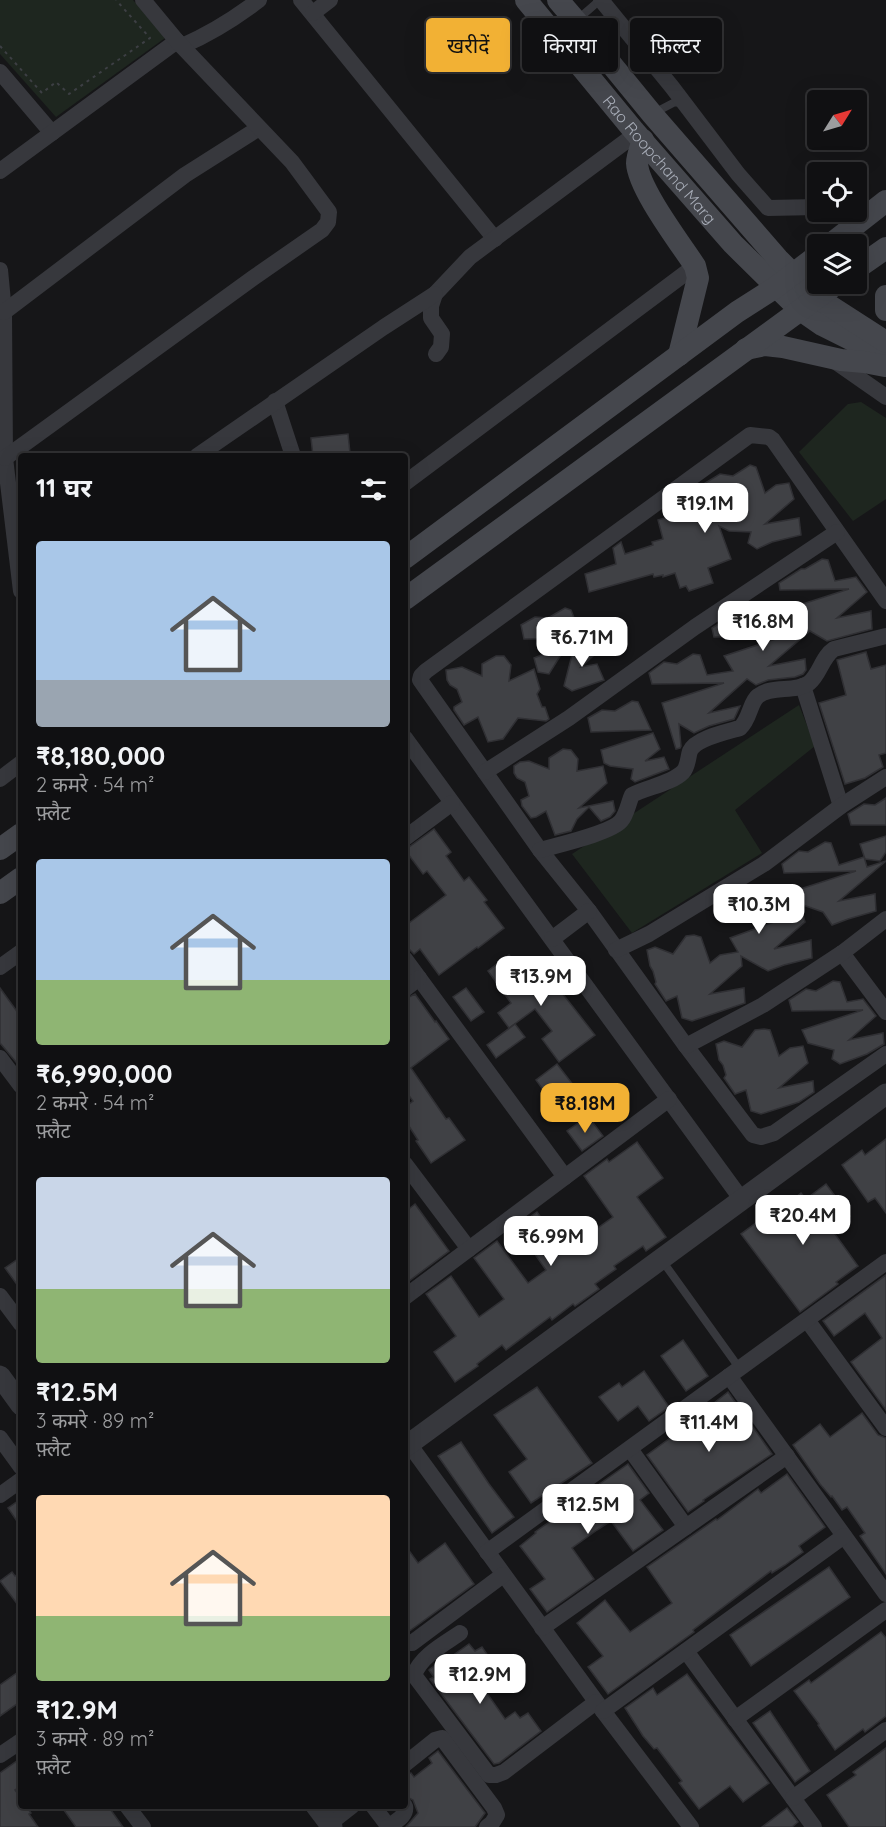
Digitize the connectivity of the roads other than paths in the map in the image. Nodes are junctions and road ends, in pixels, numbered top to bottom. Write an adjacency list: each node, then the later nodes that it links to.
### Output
1 (143, 0): 11 (street)
2 (259, 0): 11 (street)
3 (301, 0): 8 (street)
4 (330, 0): 8 (street)
5 (526, 0): 18 (main road, Rao Roopchand Marg)
6 (558, 0): 9 (main road, Rao Roopchand Marg)
7 (601, 0): 10 (lane); 14 (street)
8 (313, 13): 23 (street)
9 (573, 18)
10 (580, 18)
11 (180, 43): 16 (street); 17 (street)
12 (0, 72): 17 (street)
13 (618, 72): 15 (main road, Rao Roopchand Marg)
14 (684, 104): 15 (lane); 20 (street)
15 (652, 114): 29 (main road, Rao Roopchand Marg)
16 (259, 128): 35 (street); 46 (street)
17 (52, 133): 19 (street)
18 (640, 137): 23 (street); 27 (main road); 29 (main road, Rao Roopchand Marg)
19 (0, 171)
20 (807, 207)
21 (871, 208): 22 (main road)
22 (842, 234)
23 (495, 239): 30 (street)
24 (886, 248): 25 (main road)
25 (867, 261)
26 (807, 263): 29 (main road)
27 (695, 266): 39 (main road); 47 (street)
28 (0, 270): 35 (street)
29 (785, 280): 33 (main road); 39 (main road)
30 (435, 294): 38 (street); 43 (street)
31 (821, 294): 33 (main road)
32 (886, 296): 34 (main road)
33 (808, 303): 36 (main road); 37 (main road); 41 (main road)
34 (886, 310)
35 (4, 312): 46 (street)
36 (886, 342)
37 (744, 350): 40 (main road); 51 (main road)
38 (436, 354)
39 (679, 355): 49 (main road)
40 (830, 358): 41 (main road); 42 (street)
41 (886, 364)
42 (886, 397)
43 (275, 401): 44 (street); 45 (street)
44 (201, 453)
45 (292, 453)
46 (4, 458): 50 (street)
47 (408, 481)
48 (837, 532): 52 (street); 57 (street); 57 (street)
49 (408, 556)
50 (18, 566)
51 (408, 597)
52 (886, 601)
53 (886, 636): 54 (street)
54 (803, 686): 61 (street); 65 (street)
55 (408, 742): 60 (street)
56 (18, 765): 59 (street)
57 (485, 772): 65 (street)
58 (886, 777): 61 (street)
59 (0, 779)
60 (452, 803): 63 (street); 70 (street)
61 (841, 806): 71 (street)
62 (18, 836): 64 (main road)
63 (408, 836)
64 (0, 849)
65 (540, 850): 68 (street)
66 (18, 880): 67 (main road)
67 (0, 893)
68 (589, 911): 70 (street); 71 (street)
69 (886, 918): 72 (street)
70 (552, 939): 84 (street)
71 (616, 950): 79 (street)
72 (842, 953): 78 (street); 79 (street)
73 (18, 954): 75 (street)
74 (408, 963): 76 (street)
75 (0, 967)
76 (419, 978): 77 (street); 86 (street)
77 (408, 987)
78 (886, 1012)
79 (686, 1046): 80 (street)
80 (886, 1054)
81 (0, 1058): 82 (street)
82 (18, 1082)
83 (886, 1094): 87 (street)
84 (669, 1099): 86 (street); 87 (street)
85 (408, 1168): 88 (street)
86 (565, 1177): 88 (street)
87 (742, 1200): 89 (street)
88 (468, 1250): 91 (street)
89 (661, 1259): 95 (lane); 100 (street)
90 (886, 1263): 94 (street)
91 (408, 1295)
92 (0, 1296): 93 (street)
93 (18, 1320)
94 (807, 1320): 95 (street); 98 (street)
95 (735, 1372): 102 (street); 103 (street)
96 (0, 1376): 97 (street)
97 (18, 1401)
98 (886, 1428)
99 (0, 1438): 104 (street)
100 (408, 1445)
101 (408, 1447): 109 (street)
102 (630, 1449): 107 (street); 109 (street)
103 (787, 1456): 107 (street); 108 (street)
104 (18, 1463)
105 (18, 1482): 106 (street)
106 (0, 1495)
107 (687, 1527): 113 (street)
108 (844, 1536): 111 (street); 116 (street)
109 (487, 1552): 110 (street)
110 (503, 1575): 113 (street); 115 (street)
111 (886, 1594)
112 (886, 1610): 118 (street)
113 (542, 1628): 117 (street)
114 (460, 1632): 117 (street)
115 (408, 1643)
116 (686, 1651): 117 (street); 118 (street)
117 (600, 1707): 130 (street)
118 (735, 1719): 123 (street)
119 (886, 1730): 123 (street)
120 (18, 1743): 121 (street)
121 (0, 1755)
122 (408, 1762): 133 (street)
123 (793, 1798): 134 (street)
124 (129, 1809): 131 (street)
125 (318, 1809): 129 (street)
126 (349, 1809): 129 (street)
127 (375, 1809): 132 (street)
128 (405, 1809): 132 (street)
129 (331, 1825)
130 (689, 1826)
131 (143, 1827)
132 (388, 1827)
133 (487, 1827)
134 (814, 1827)

